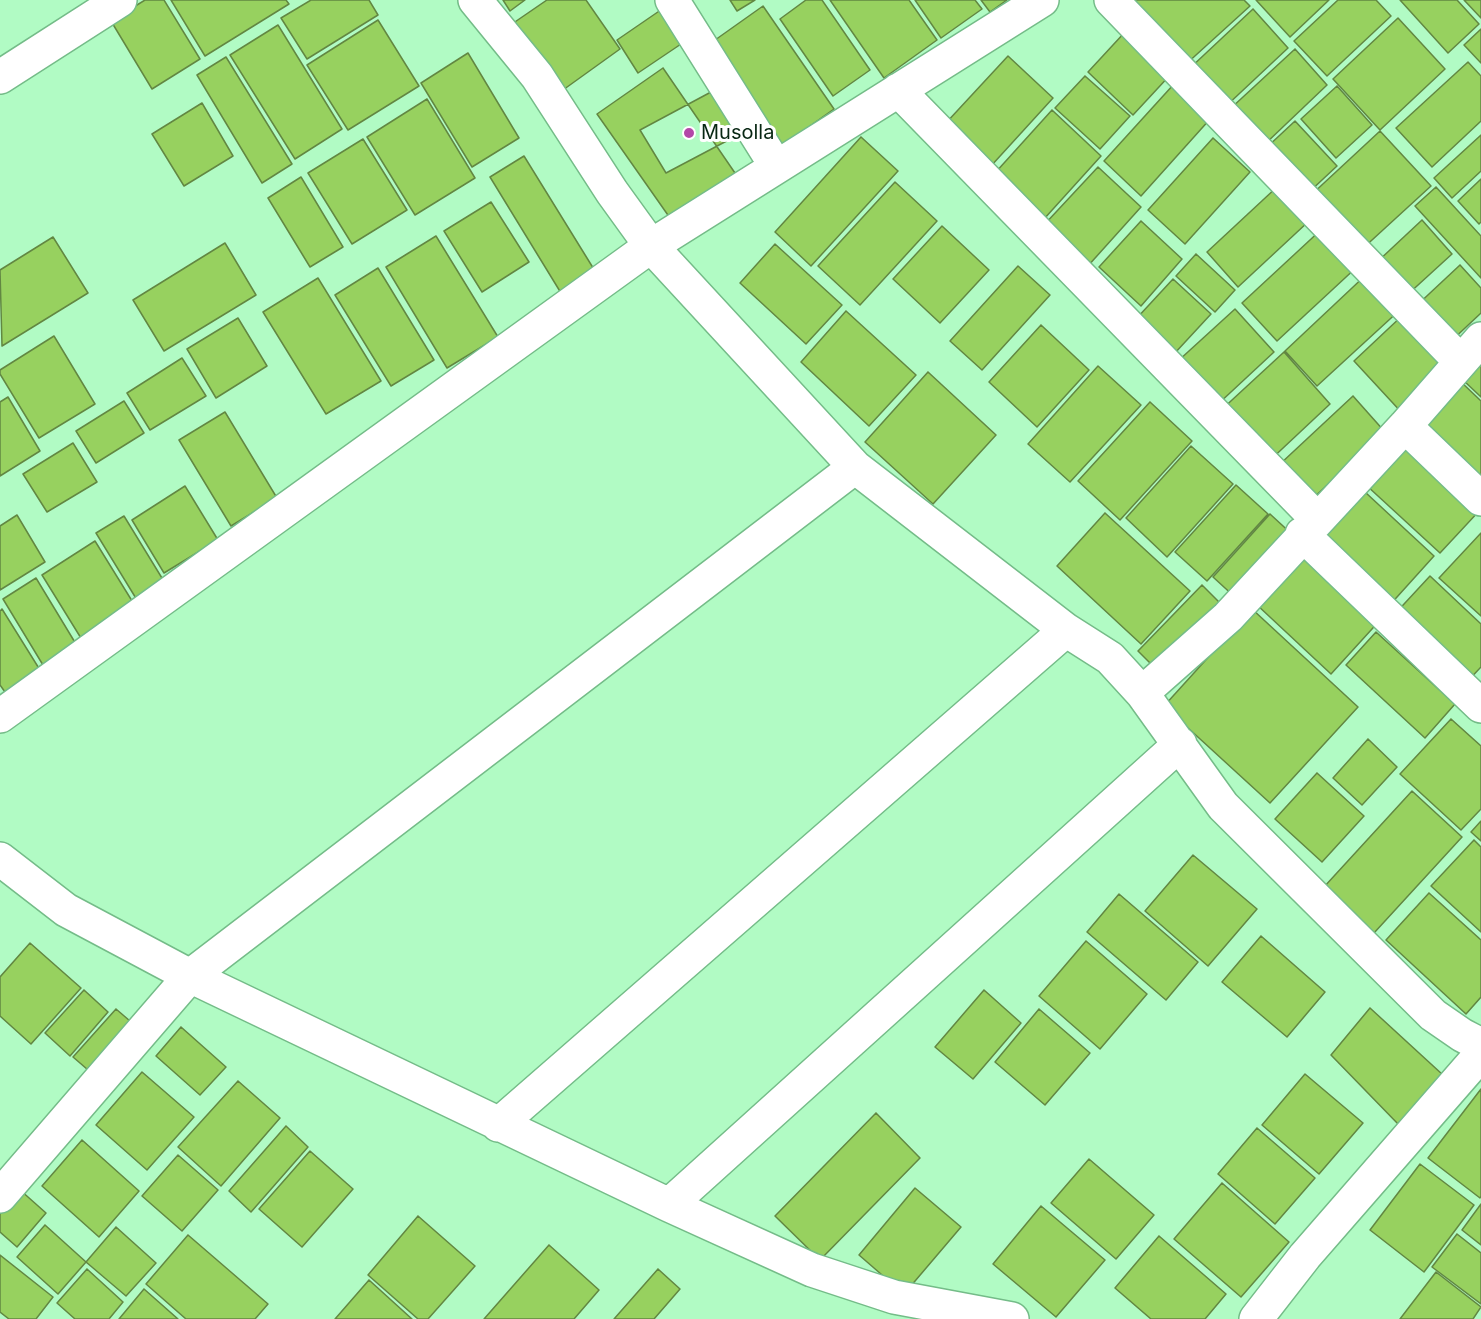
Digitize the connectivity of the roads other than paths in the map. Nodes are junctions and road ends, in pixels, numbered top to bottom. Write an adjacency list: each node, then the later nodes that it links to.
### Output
1 (120, 0): 6 (street)
2 (476, 0): 9 (street)
3 (672, 0): 8 (street)
4 (1042, 0): 7 (street)
5 (1111, 0): 10 (street)
6 (0, 77)
7 (898, 90): 8 (street); 14 (street)
8 (776, 166): 9 (street)
9 (651, 246): 12 (street); 18 (street)
10 (1471, 351): 11 (street)
11 (1405, 426): 13 (street); 14 (street)
12 (855, 467): 15 (street); 21 (street)
13 (1481, 499)
14 (1309, 526): 16 (street); 17 (street)
15 (1066, 630): 16 (street); 24 (street)
16 (1142, 693): 19 (street)
17 (1481, 706)
18 (0, 716)
19 (1180, 744): 22 (street); 26 (street)
20 (0, 859): 21 (street)
21 (190, 976): 24 (street); 25 (street)
22 (1481, 1045)
23 (1481, 1054): 28 (street)
24 (498, 1125): 26 (street)
25 (0, 1196)
26 (669, 1205): 27 (street)
27 (1012, 1319)
28 (1256, 1319)

